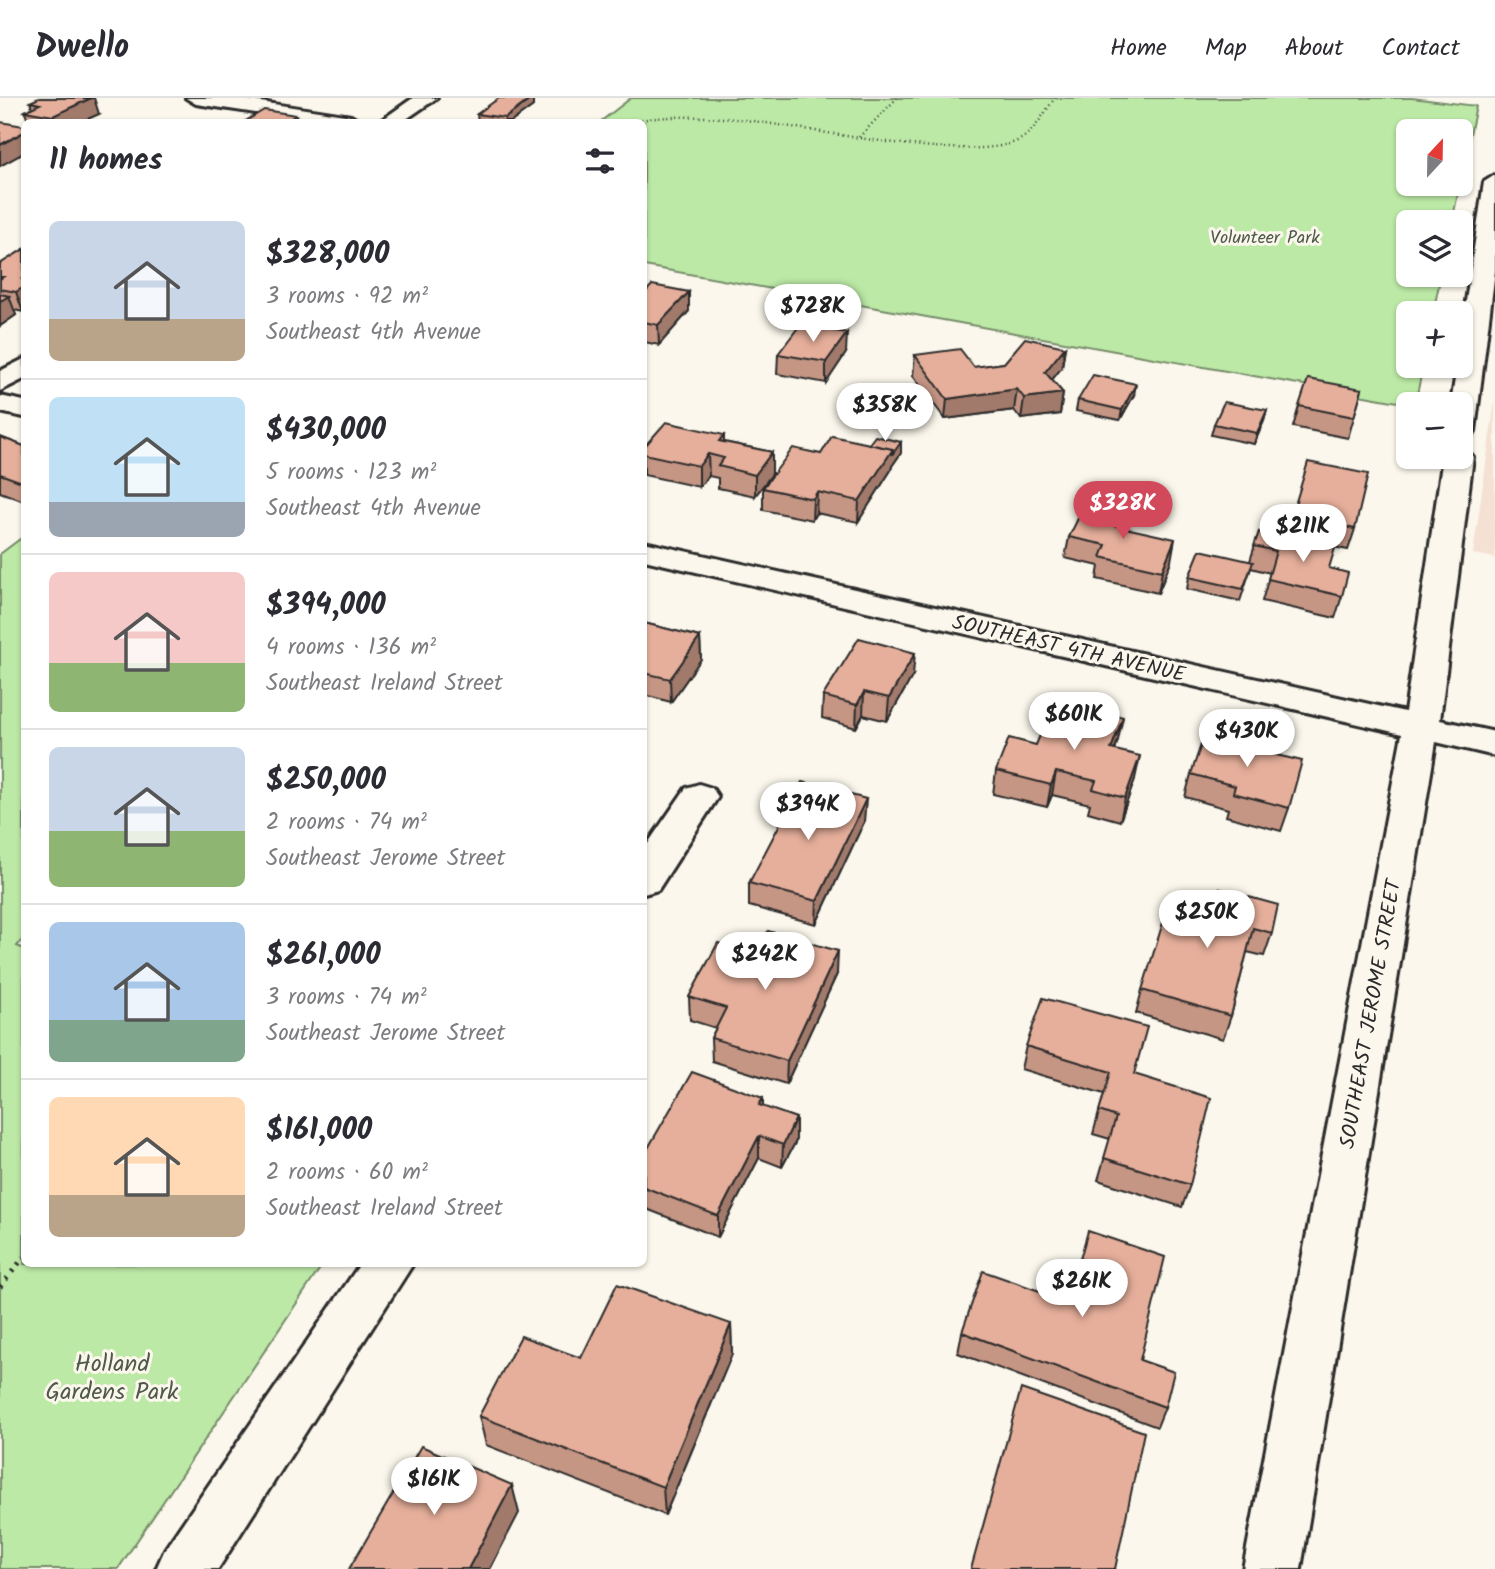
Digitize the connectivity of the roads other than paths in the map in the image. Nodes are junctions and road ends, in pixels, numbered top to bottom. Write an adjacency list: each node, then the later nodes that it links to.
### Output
1 (196, 98): 3 (street)
2 (426, 98): 4 (street)
3 (332, 119)
4 (394, 119)
5 (1495, 183): 8 (street)
6 (21, 369): 7 (street)
7 (0, 383)
8 (1466, 392)
9 (0, 404): 10 (street)
10 (21, 408)
11 (1456, 469): 13 (street, SOUTHEAST JEROME STREET)
12 (647, 552): 13 (street, SOUTHEAST 4TH AVENUE)
13 (1421, 726): 14 (street, SOUTHEAST 4TH AVENUE); 19 (street, SOUTHEAST JEROME STREET)
14 (1495, 744)
15 (699, 797): 16 (street)
16 (647, 875)
17 (386, 1267): 18 (street)
18 (185, 1569)
19 (1272, 1569)

